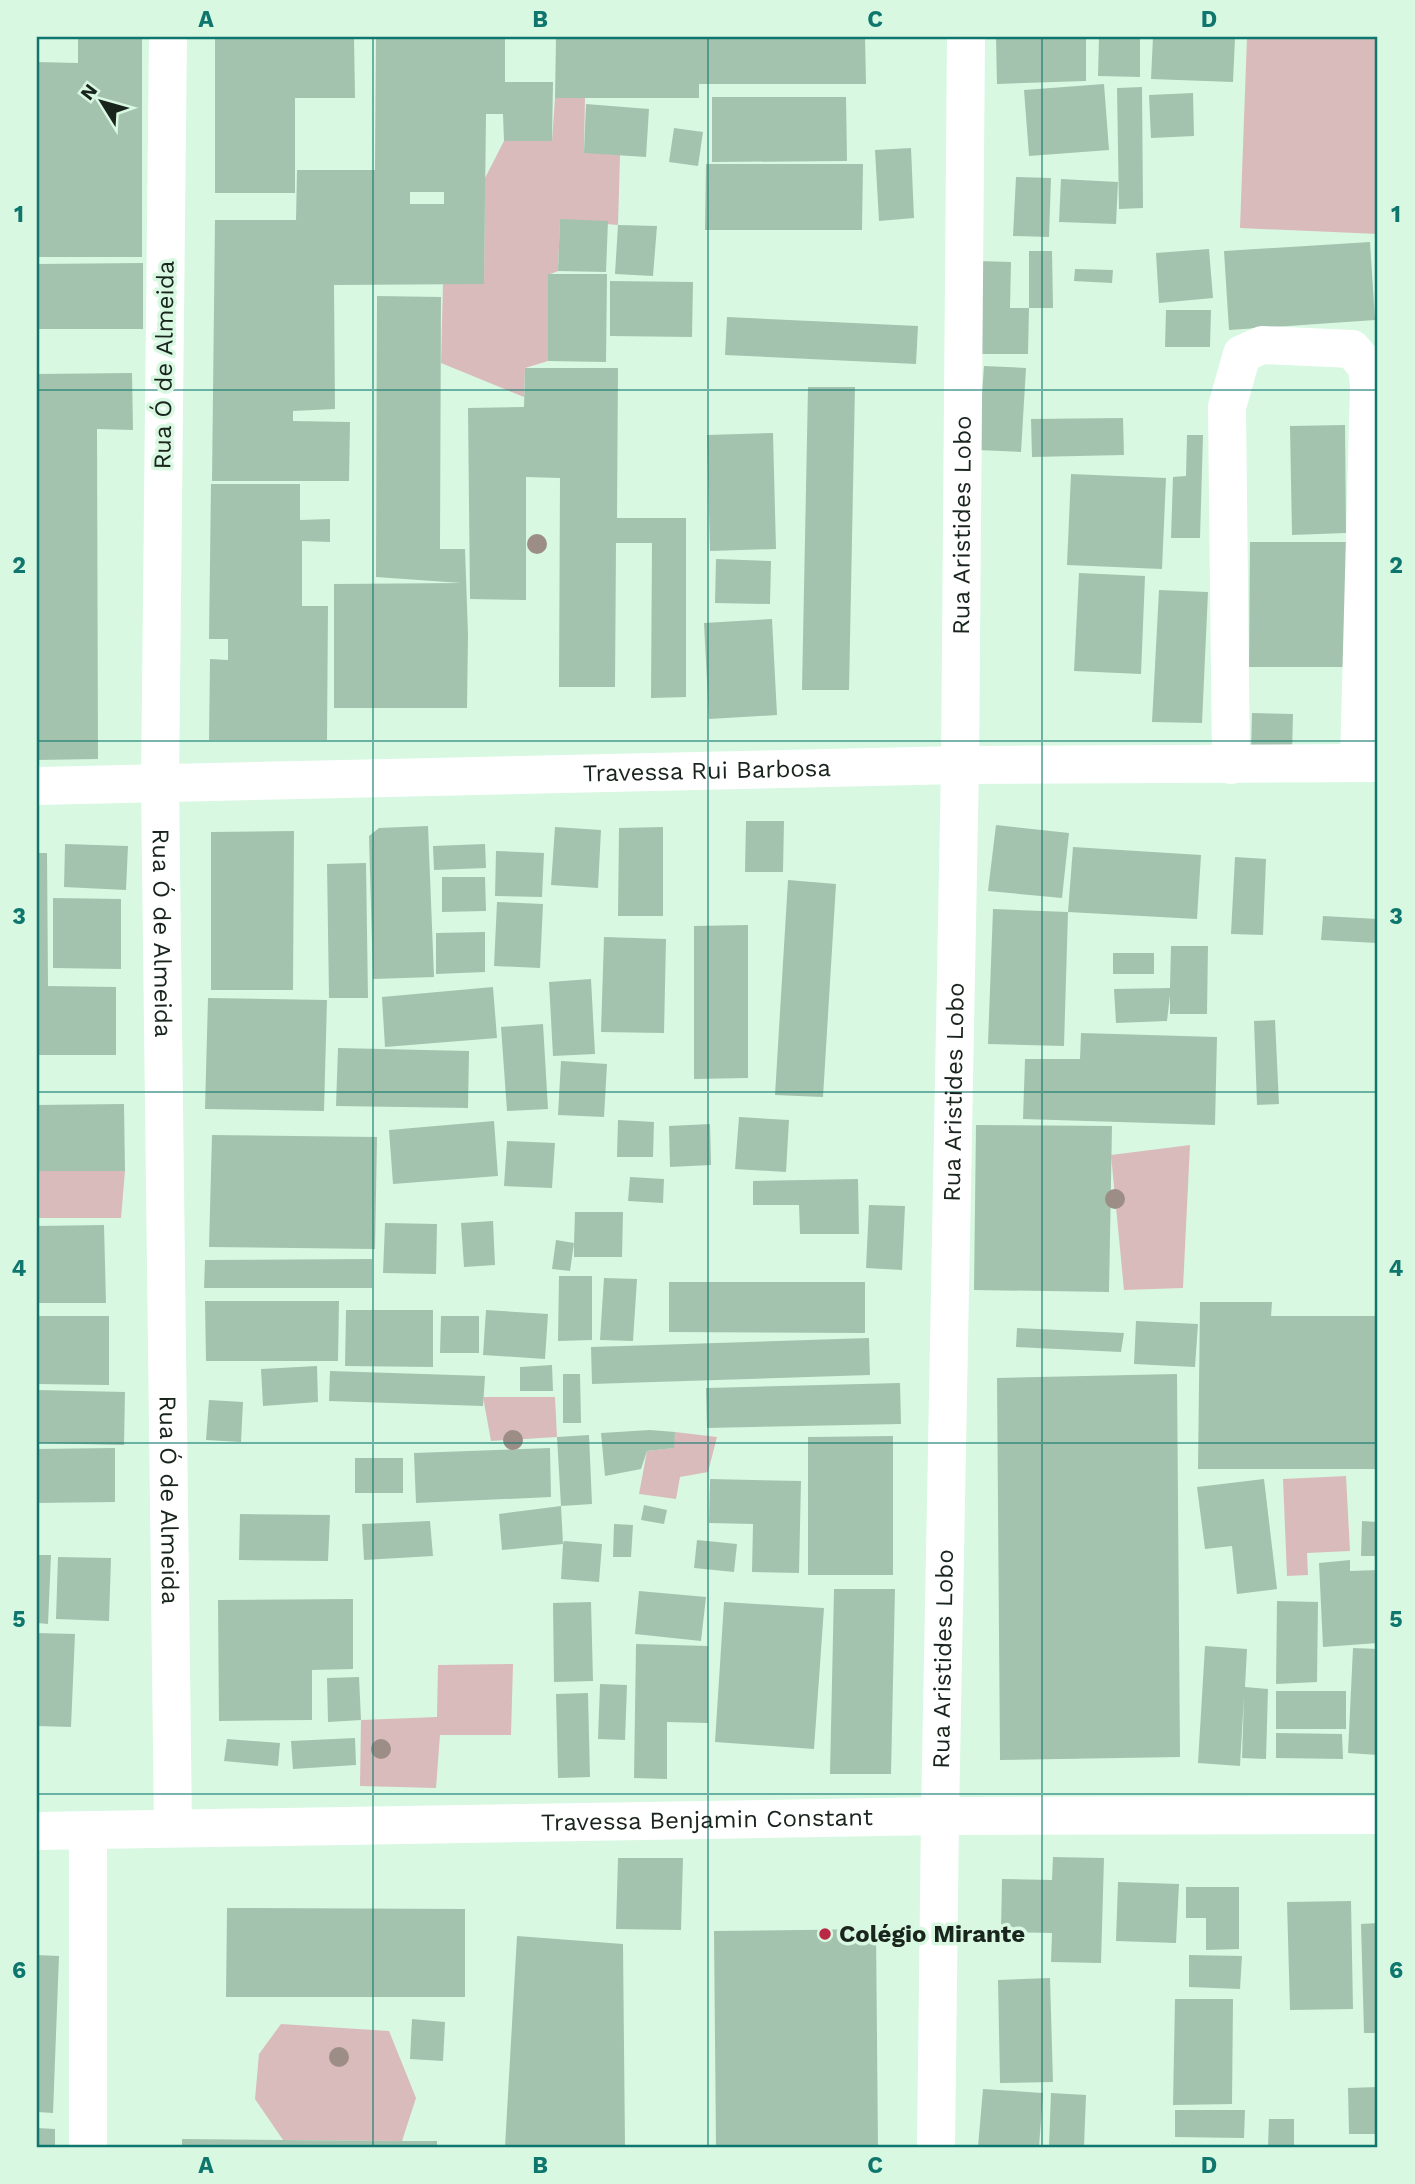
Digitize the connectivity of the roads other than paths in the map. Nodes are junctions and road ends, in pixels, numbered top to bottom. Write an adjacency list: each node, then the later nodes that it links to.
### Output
1 (168, 37): 6 (street, Rua Ó de Almeida)
2 (966, 37): 4 (street, Rua Aristides Lobo)
3 (1368, 763): 5 (street, Travessa Rui Barbosa); 5 (street)
4 (961, 765): 5 (street, Travessa Rui Barbosa); 6 (street, Travessa Rui Barbosa); 9 (street, Rua Aristides Lobo)
5 (1231, 765)
6 (160, 785): 7 (street, Travessa Rui Barbosa); 10 (street, Rua Ó de Almeida)
7 (37, 786)
8 (1378, 1815): 9 (street, Travessa Benjamin Constant)
9 (940, 1816): 10 (street, Travessa Benjamin Constant); 14 (street, Rua Aristides Lobo)
10 (173, 1828): 12 (street, Travessa Benjamin Constant)
11 (37, 1831): 12 (street, Travessa Benjamin Constant)
12 (88, 1831): 13 (street)
13 (88, 2147)
14 (936, 2147)

